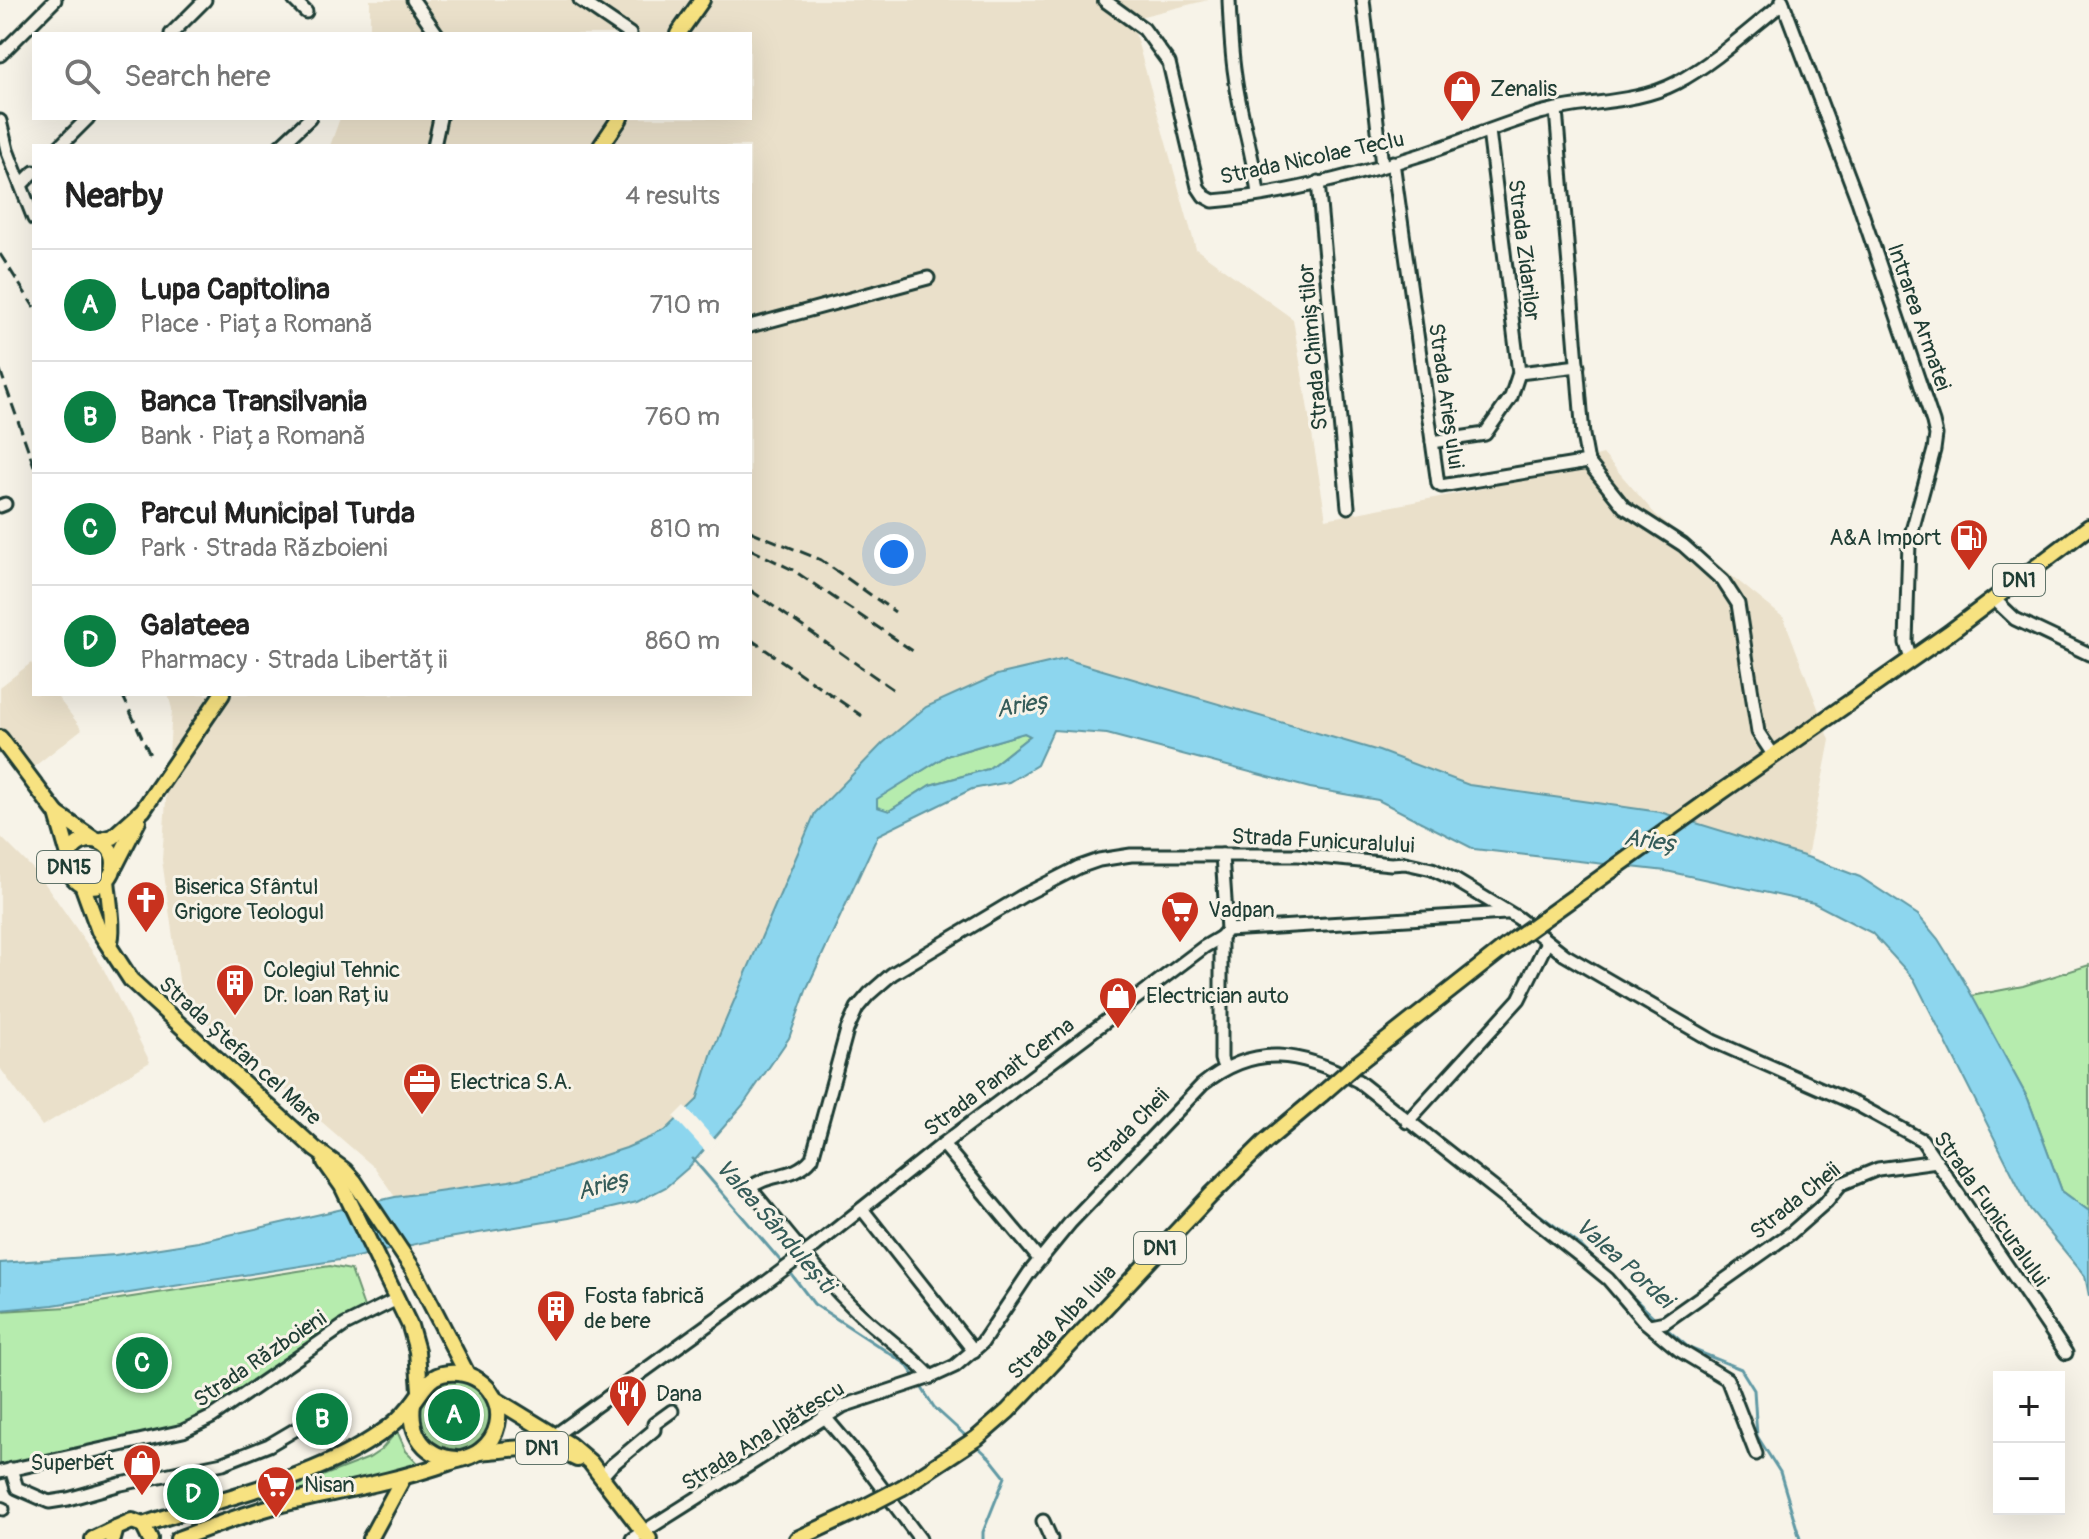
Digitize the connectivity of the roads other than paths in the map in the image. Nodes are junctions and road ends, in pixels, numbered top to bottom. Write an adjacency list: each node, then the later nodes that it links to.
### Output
1 (55, 0): 16 (street)
2 (205, 0): 12 (street)
3 (294, 0): 11 (street)
4 (413, 0): 13 (street)
5 (580, 0): 14 (street)
6 (702, 0): 15 (main road)
7 (1104, 0): 32 (street, Strada Nicolae Teclu)
8 (1229, 0): 32 (street)
9 (1363, 0): 28 (street, Strada Arieșului)
10 (1782, 2): 17 (street, Strada Nicolae Teclu); 44 (street, Intrarea Armatei)
11 (306, 12)
12 (173, 32)
13 (436, 32)
14 (627, 32)
15 (679, 32)
16 (0, 55)
17 (1556, 110): 23 (street, Strada Nicolae Teclu); 36 (street)
18 (86, 120): 24 (street)
19 (308, 120): 25 (street)
20 (440, 120): 26 (street)
21 (619, 120): 27 (main road)
22 (0, 121): 31 (street)
23 (1489, 131): 28 (street, Strada Nicolae Teclu); 37 (street, Strada Zidarilor)
24 (62, 144)
25 (286, 144)
26 (434, 144)
27 (602, 144)
28 (1387, 164): 30 (street, Strada Nicolae Teclu); 38 (street, Strada Arieșului)
29 (32, 174): 31 (street)
30 (1318, 182): 32 (street, Strada Nicolae Teclu); 40 (street, Strada Chimiștilor)
31 (21, 185): 33 (street)
32 (1258, 194)
33 (32, 214)
34 (928, 278): 35 (street)
35 (752, 325)
36 (1578, 366): 37 (street); 39 (street)
37 (1519, 373): 38 (street)
38 (1432, 442): 39 (street, Strada Arieșului)
39 (1588, 462): 47 (street)
40 (1348, 507)
41 (2089, 527): 42 (main road, DN1)
42 (1994, 599): 43 (street); 44 (main road, DN1)
43 (2089, 654)
44 (1911, 659): 47 (main road, DN1)
45 (221, 696): 48 (main road)
46 (0, 738): 49 (main road, Strada Ștefan cel Mare / DN15)
47 (1774, 756): 92 (main road, Strada Alba Iulia / DN1, bridge)
48 (143, 810): 50 (main road); 53 (main road)
49 (57, 814): 50 (main road, Strada Ștefan cel Mare / DN15); 52 (main road, Strada Ștefan cel Mare / DN15)
50 (96, 840): 52 (main road, DN15); 53 (main road, DN15)
51 (1222, 855): 55 (street, Strada Funicuralului); 56 (street); 71 (street, Strada Funicuralului)
52 (69, 856): 54 (main road, Strada Ștefan cel Mare / DN15)
53 (109, 876): 54 (main road, DN15); 58 (main road, DN15)
54 (82, 884): 58 (main road, Strada Ștefan cel Mare / DN15)
55 (1507, 913): 56 (street); 57 (street, Strada Funicuralului)
56 (1224, 934): 59 (street); 61 (street, Strada Panait Cerna)
57 (1547, 942): 60 (street); 62 (street, Strada Funicuralului)
58 (109, 945): 63 (main road, Strada Ștefan cel Mare / DN15)
59 (1224, 1067): 60 (street, Strada Cheii); 65 (street, Strada Cheii)
60 (1407, 1122): 67 (street, Strada Cheii)
61 (943, 1144): 64 (street, Strada Panait Cerna); 65 (street)
62 (1937, 1161): 67 (street, Strada Cheii); 69 (street, Strada Funicuralului)
63 (348, 1183): 66 (main road, Strada Ștefan cel Mare / DN15); 70 (main road, Strada Ștefan cel Mare / DN15)
64 (862, 1209): 68 (street); 78 (street, Strada Panait Cerna, bridge)
65 (1040, 1260): 68 (street, Strada Cheii)
66 (397, 1299): 73 (main road, Strada Ștefan cel Mare / DN15); 82 (street, Strada Războieni)
67 (1650, 1325): 80 (street, Strada Cheii)
68 (974, 1351): 71 (street, Strada Cheii)
69 (2066, 1353)
70 (467, 1374): 73 (main road); 74 (main road, DN1)
71 (928, 1378): 72 (street, Strada Cheii)
72 (908, 1383): 76 (street, Strada Ana Ipătescu)
73 (416, 1396): 81 (main road); 86 (main road)
74 (495, 1399): 78 (main road, DN1); 79 (main road, DN1)
75 (672, 1411): 83 (street)
76 (824, 1416): 88 (street, Strada Ana Ipătescu); 93 (street)
77 (303, 1425): 82 (street)
78 (554, 1436): 83 (main road, DN1)
79 (480, 1452): 81 (main road, DN1); 83 (main road, DN1)
80 (1756, 1454)
81 (458, 1459): 84 (main road, DN1)
82 (6, 1470)
83 (599, 1475): 88 (main road, DN1)
84 (403, 1478): 90 (main road, DN1); 91 (main road)
85 (1043, 1521): 94 (street)
86 (147, 1532): 87 (main road)
87 (114, 1533): 89 (main road)
88 (642, 1537)
89 (93, 1539)
90 (178, 1539)
91 (370, 1539)
92 (797, 1539)
93 (920, 1539)
94 (1051, 1539)

